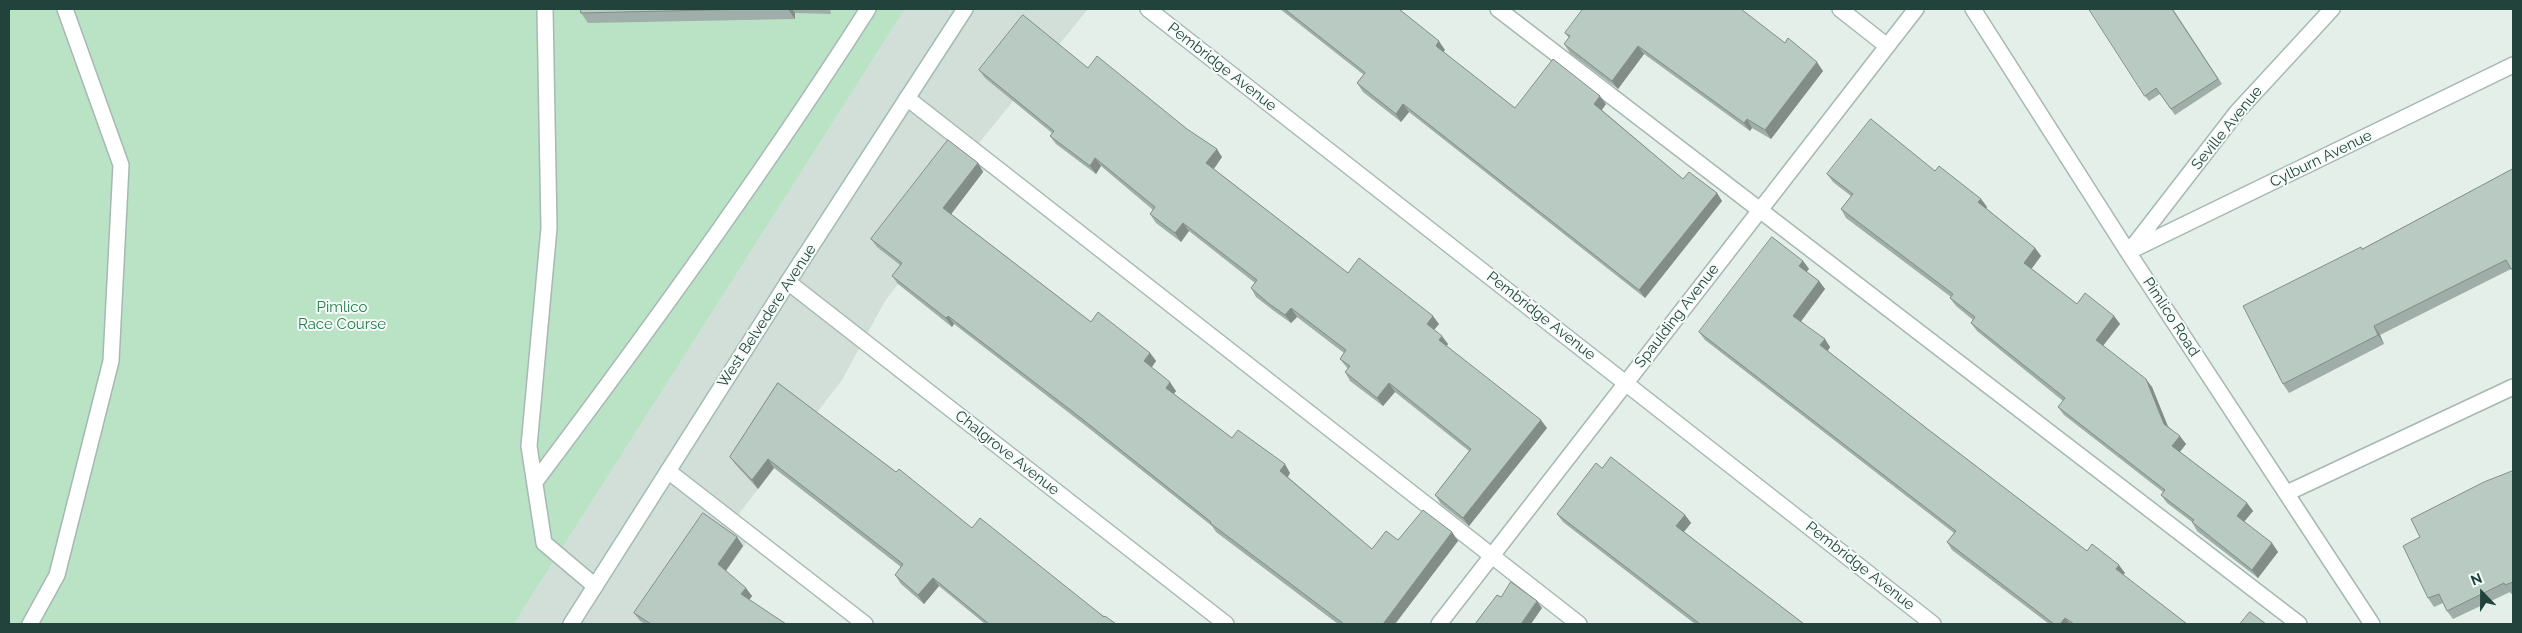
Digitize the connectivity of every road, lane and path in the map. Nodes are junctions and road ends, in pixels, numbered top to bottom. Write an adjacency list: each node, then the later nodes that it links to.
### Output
1 (65, 9): 24 (street)
2 (545, 9): 20 (street)
3 (868, 9): 20 (street)
4 (965, 9): 13 (street, West Belvedere Avenue)
5 (1148, 9): 17 (street, Pembridge Avenue)
6 (1498, 9): 14 (street)
7 (1840, 9): 11 (street)
8 (1916, 9): 11 (street, Spaulding Avenue)
9 (1973, 9): 15 (street, Pimlico Road)
10 (2332, 9): 15 (street, Seville Avenue)
11 (1887, 46): 14 (street, Spaulding Avenue)
12 (2513, 65): 15 (street, Cylburn Avenue)
13 (907, 98): 16 (street, West Belvedere Avenue); 22 (street)
14 (1760, 210): 17 (street, Spaulding Avenue); 31 (street)
15 (2128, 252): 21 (street, Pimlico Road)
16 (788, 282): 19 (street, West Belvedere Avenue); 27 (street, Chalgrove Avenue)
17 (1625, 383): 22 (street, Spaulding Avenue); 30 (street, Pembridge Avenue)
18 (2513, 388): 21 (street)
19 (668, 471): 23 (street, West Belvedere Avenue); 26 (street)
20 (535, 482): 23 (street)
21 (2287, 493): 32 (street, Pimlico Road)
22 (1491, 556): 28 (street, Spaulding Avenue); 29 (street)
23 (595, 586): 25 (street, West Belvedere Avenue)
24 (30, 624)
25 (571, 624)
26 (866, 624)
27 (1226, 624)
28 (1439, 624)
29 (1578, 624)
30 (1934, 624)
31 (2299, 624)
32 (2372, 624)

